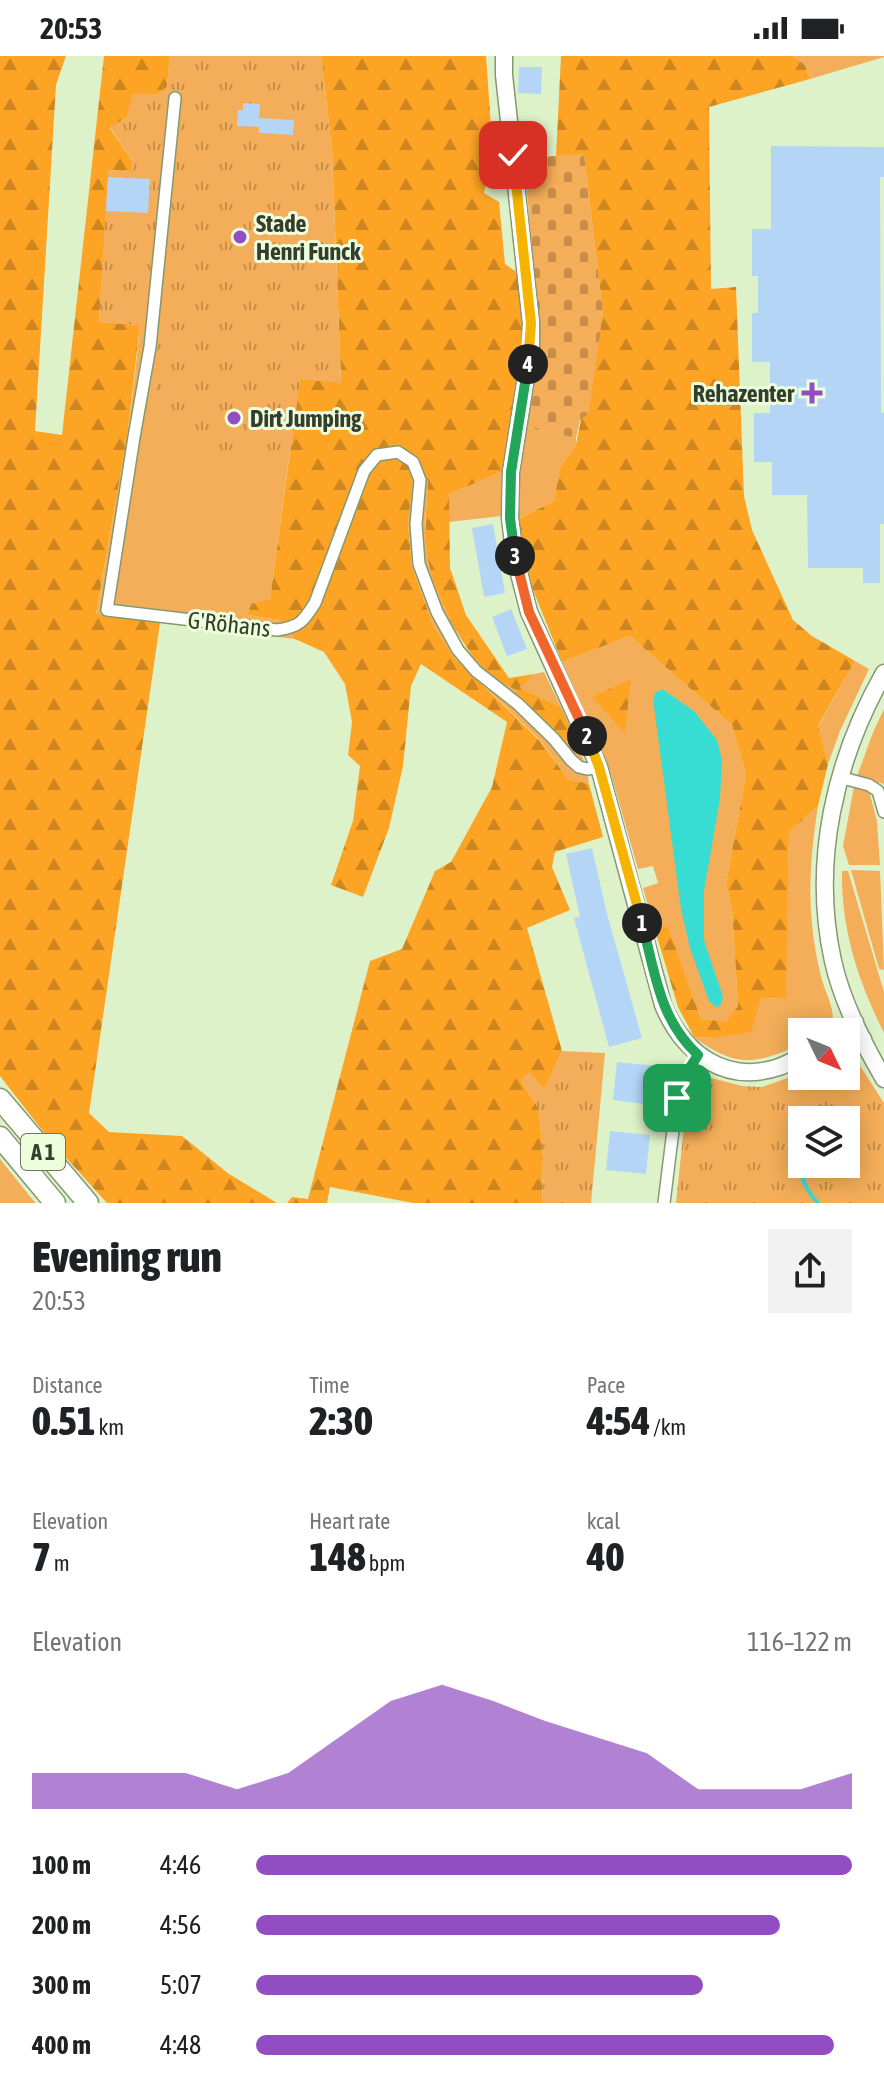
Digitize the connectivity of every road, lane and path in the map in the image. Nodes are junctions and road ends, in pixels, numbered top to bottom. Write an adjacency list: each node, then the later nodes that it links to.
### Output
1 (504, 56): 4 (main road)
2 (175, 98): 4 (street, G'Röhans)
3 (884, 673): 5 (main road)
4 (599, 767): 11 (main road)
5 (839, 777): 6 (street); 7 (main road)
6 (884, 812)
7 (853, 1018)
8 (860, 1033): 9 (main road)
9 (863, 1039): 10 (main road); 13 (main road)
10 (860, 1040)
11 (698, 1055): 12 (main road); 18 (street)
12 (788, 1062)
13 (884, 1079)
14 (0, 1099): 17 (highway, A 1)
15 (0, 1137): 16 (highway, A 1)
16 (55, 1203)
17 (88, 1203)
18 (664, 1203)

